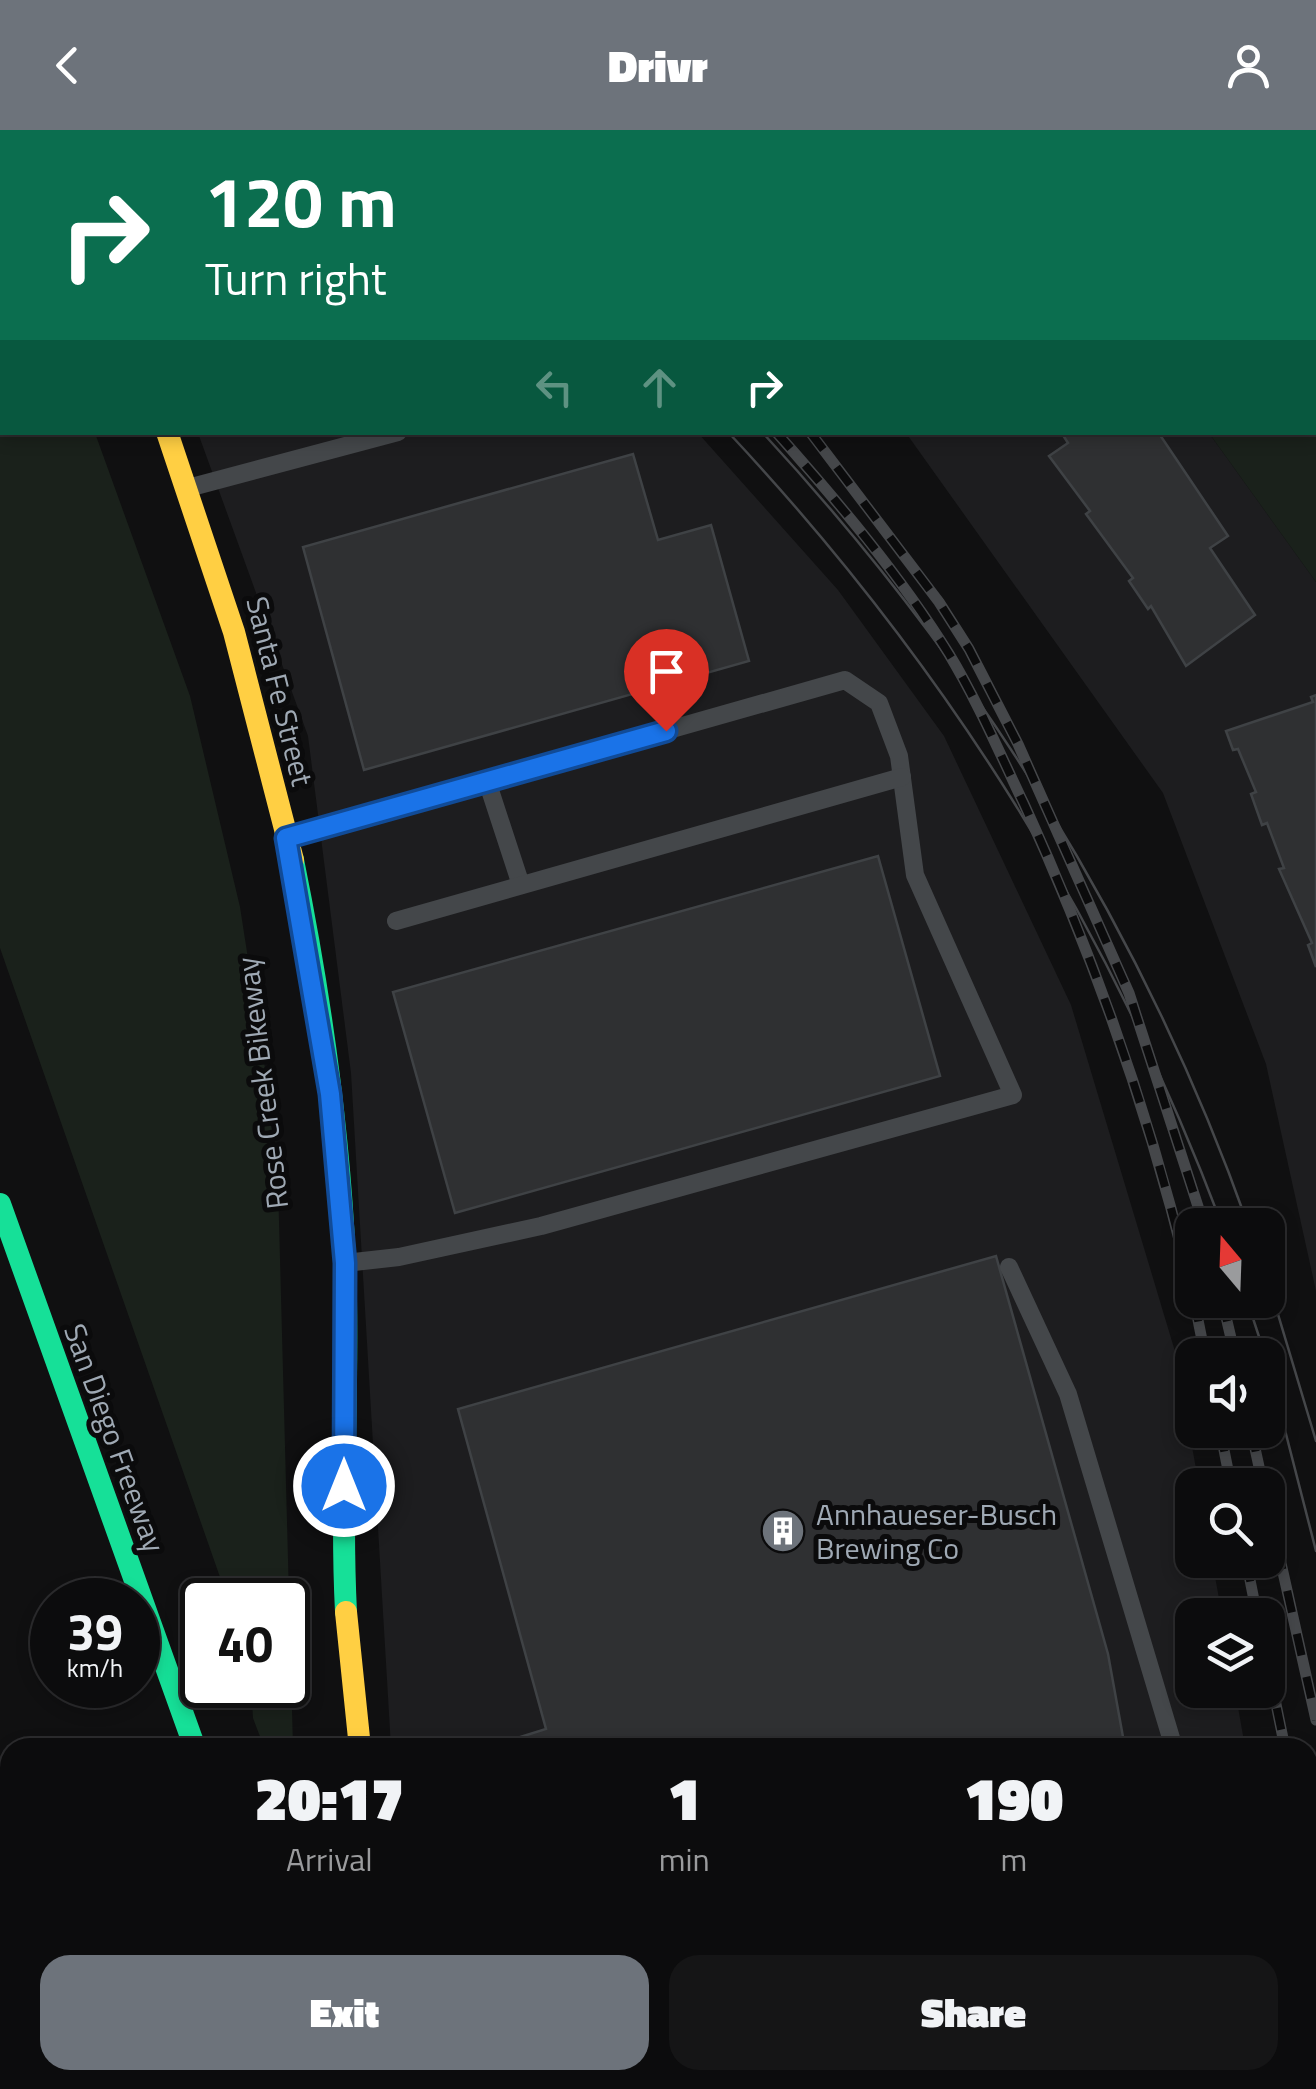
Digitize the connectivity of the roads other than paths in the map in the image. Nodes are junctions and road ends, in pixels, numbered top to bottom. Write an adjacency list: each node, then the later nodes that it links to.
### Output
1 (168, 435): 3 (main road, Santa Fe Street)
2 (387, 435): 3 (lane)
3 (188, 488): 6 (main road, Santa Fe Street)
4 (902, 777): 5 (lane); 7 (lane); 10 (lane)
5 (487, 781): 6 (lane); 7 (lane)
6 (286, 838): 10 (main road, Santa Fe Street)
7 (521, 885): 8 (lane)
8 (396, 921)
9 (0, 1204): 12 (main road, San Diego Freeway)
10 (345, 1263): 13 (main road, Santa Fe Street)
11 (1010, 1267): 14 (lane)
12 (190, 1738)
13 (359, 1738)
14 (1171, 1738)

